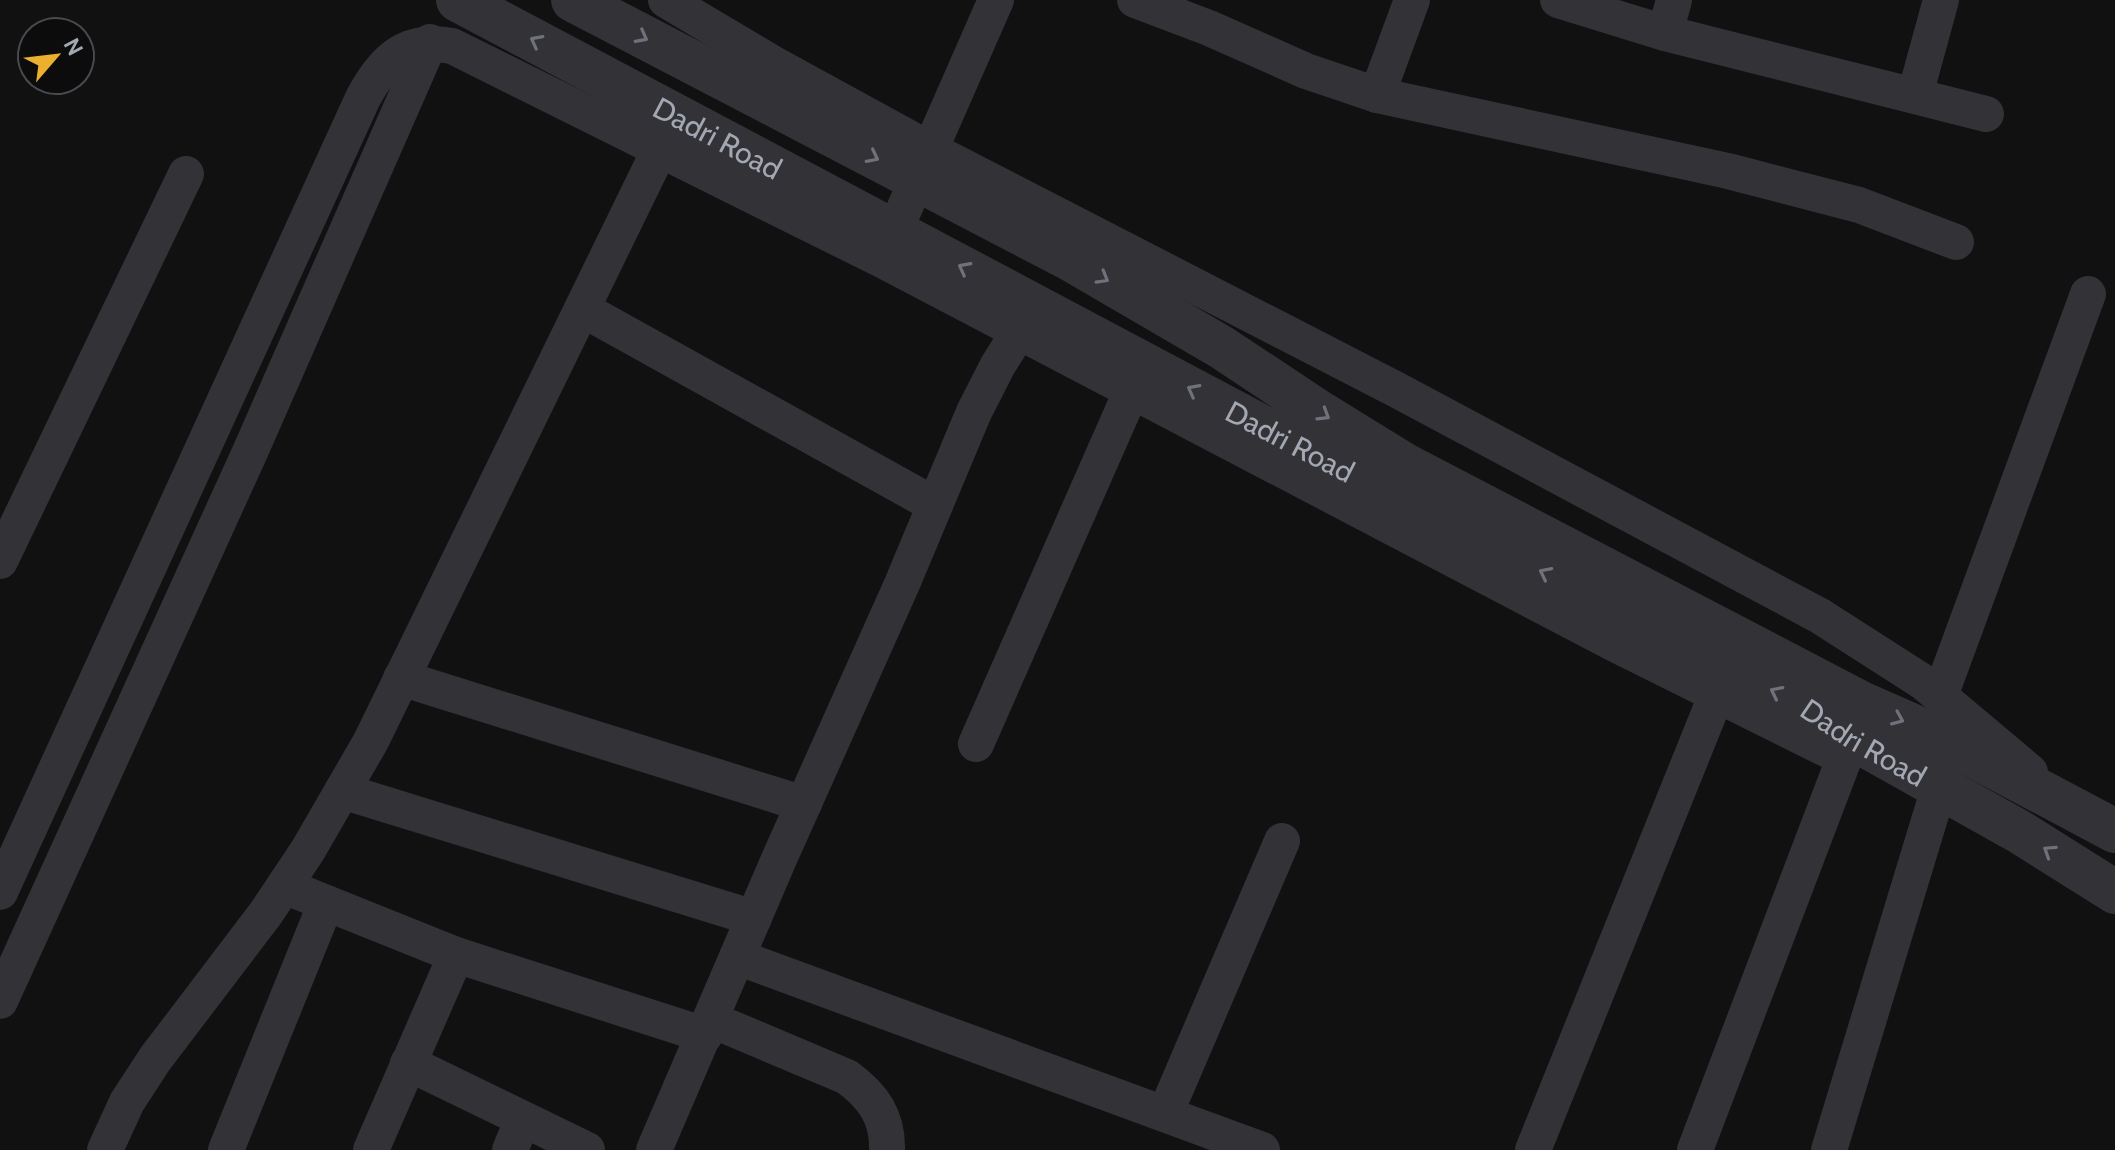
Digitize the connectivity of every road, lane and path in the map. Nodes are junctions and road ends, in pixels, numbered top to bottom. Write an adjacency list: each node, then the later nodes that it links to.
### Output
1 (458, 0): 29 (street, Dadri Road, one-way to 1)
2 (573, 0): 33 (street, Dadri Road, one-way to 33)
3 (666, 0): 14 (street)
4 (996, 0): 14 (street)
5 (1135, 0): 11 (street)
6 (1412, 0): 11 (street)
7 (1558, 0): 9 (street)
8 (1941, 0): 12 (street)
9 (1670, 16): 12 (street)
10 (430, 42): 15 (street); 37 (street); 43 (street)
11 (1377, 95): 17 (street)
12 (1915, 95): 13 (street)
13 (1986, 114)
14 (931, 150): 18 (street); 27 (street)
15 (659, 151): 18 (street); 20 (street)
16 (186, 174): 24 (street)
17 (1956, 242)
18 (882, 260): 21 (street)
19 (2088, 294): 27 (street)
20 (582, 309): 23 (street); 25 (street)
21 (1018, 333): 22 (street); 23 (street)
22 (1131, 392): 26 (street); 28 (street)
23 (935, 505): 32 (street)
24 (0, 561)
25 (401, 678): 31 (street); 32 (street)
26 (1716, 696): 29 (street); 55 (street)
27 (1940, 696): 33 (street)
28 (976, 744)
29 (1848, 748): 30 (street, Dadri Road); 56 (street)
30 (1939, 788): 38 (street, Dadri Road, one-way to 30); 57 (street)
31 (342, 791): 36 (street); 40 (street)
32 (804, 804): 40 (street)
33 (2077, 811): 34 (street, Dadri Road)
34 (2115, 831)
35 (1282, 841): 46 (street)
36 (284, 886): 39 (street); 48 (street)
37 (0, 892)
38 (2115, 892)
39 (326, 903): 41 (street); 49 (street)
40 (754, 918): 42 (street)
41 (456, 955): 44 (street); 45 (street)
42 (737, 957): 44 (street); 46 (street)
43 (0, 1001)
44 (708, 1027): 52 (street); 53 (street)
45 (408, 1063): 47 (street); 50 (street)
46 (1178, 1129): 54 (street)
47 (517, 1134): 51 (street)
48 (105, 1150)
49 (226, 1150)
50 (371, 1150)
51 (587, 1150)
52 (654, 1150)
53 (887, 1150)
54 (1262, 1150)
55 (1533, 1150)
56 (1695, 1150)
57 (1829, 1150)

